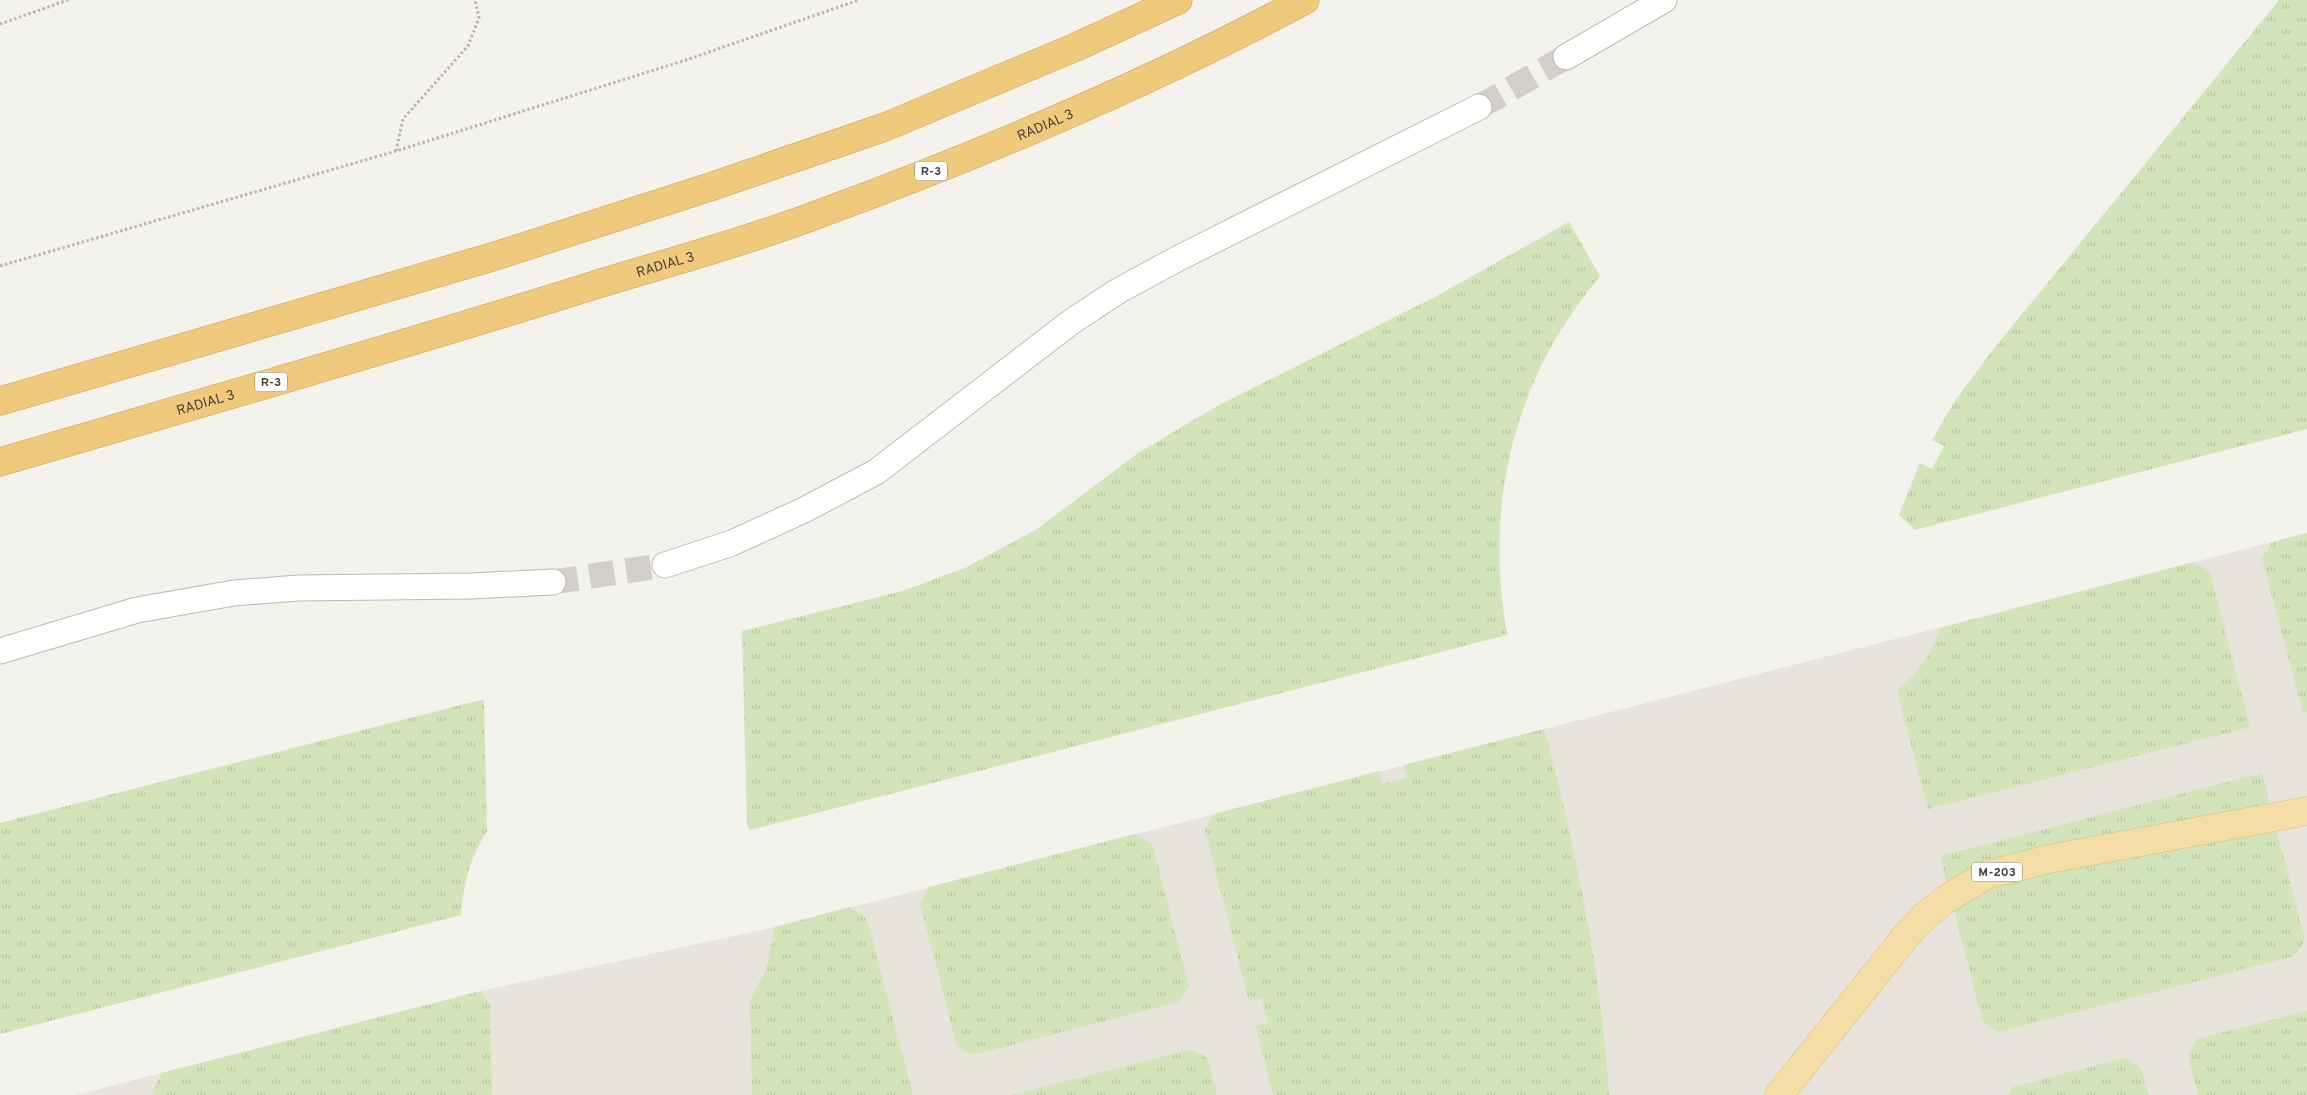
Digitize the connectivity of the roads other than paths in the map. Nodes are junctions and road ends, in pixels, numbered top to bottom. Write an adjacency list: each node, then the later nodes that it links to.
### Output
1 (1178, 0): 6 (highway)
2 (1306, 0): 7 (highway, RADIAL 3 / R-3)
3 (1664, 0): 4 (street)
4 (1566, 57)
5 (1479, 107): 8 (street)
6 (0, 401)
7 (0, 462)
8 (665, 565)
9 (553, 582): 10 (street)
10 (0, 651)
11 (2307, 811): 12 (main road, M-203)
12 (1779, 1095)

